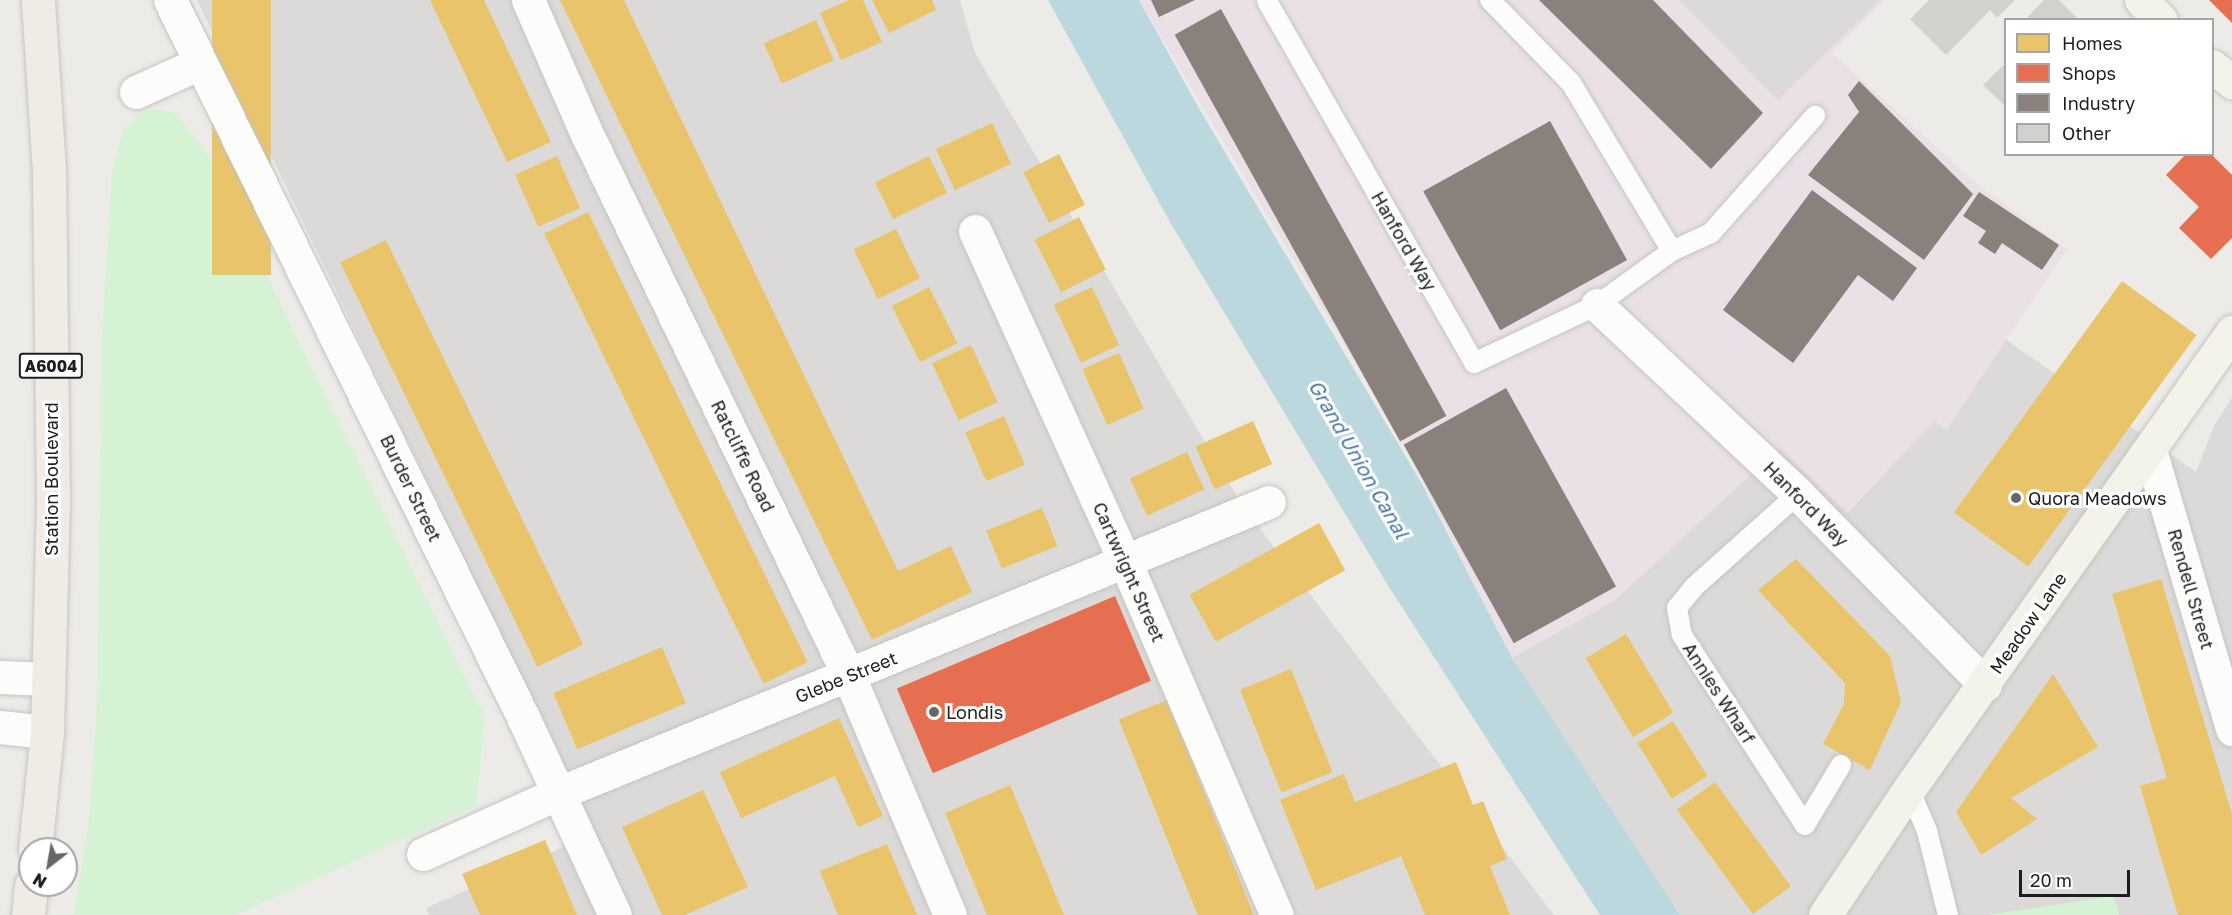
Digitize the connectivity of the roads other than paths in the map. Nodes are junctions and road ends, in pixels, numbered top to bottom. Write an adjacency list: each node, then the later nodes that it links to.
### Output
1 (38, 0): 23 (main road, Station Boulevard / A6004)
2 (170, 0): 8 (street, Burder Street)
3 (528, 0): 21 (street, Ratcliffe Road)
4 (1490, 0): 14 (lane)
5 (2141, 0): 7 (street)
6 (1266, 1): 15 (lane, Hanford Way)
7 (2159, 18)
8 (200, 63): 11 (street); 30 (street, Burder Street)
9 (2214, 68): 10 (street)
10 (2232, 82)
11 (136, 92)
12 (1815, 116): 14 (lane, Hanford Way)
13 (975, 231): 20 (street, Cartwright Street)
14 (1672, 251): 15 (lane, Hanford Way)
15 (1597, 306): 18 (street, Hanford Way)
16 (2232, 332): 17 (street, Meadow Lane)
17 (2150, 450): 24 (street, Meadow Lane); 26 (street, Rendell Street)
18 (1798, 494): 24 (street, Hanford Way); 28 (lane, Annies Wharf)
19 (1269, 502): 20 (street, Glebe Street)
20 (1125, 561): 21 (street, Glebe Street); 37 (street, Cartwright Street)
21 (849, 676): 30 (street, Glebe Street); 36 (street, Ratcliffe Road)
22 (0, 677): 23 (street)
23 (48, 679): 27 (main road, Station Boulevard / A6004)
24 (1985, 684): 29 (street, Meadow Lane)
25 (0, 728): 27 (street)
26 (2232, 729)
27 (47, 732): 31 (main road, Station Boulevard / A6004)
28 (1841, 765)
29 (1909, 789): 38 (street, Meadow Lane); 39 (lane)
30 (559, 793): 32 (street, Glebe Street); 35 (street, Burder Street)
31 (36, 837)
32 (423, 854)
33 (30, 897): 34 (main road)
34 (28, 915)
35 (615, 915)
36 (950, 915)
37 (1277, 915)
38 (1826, 915)
39 (1948, 915)

